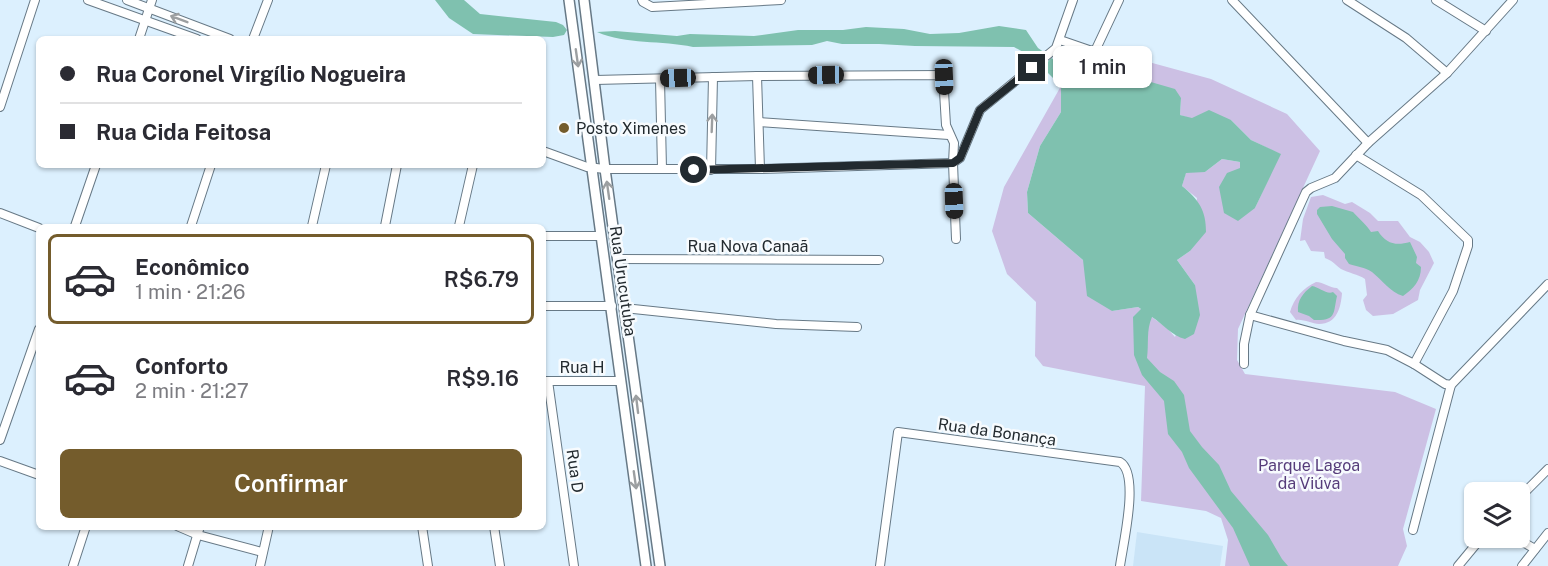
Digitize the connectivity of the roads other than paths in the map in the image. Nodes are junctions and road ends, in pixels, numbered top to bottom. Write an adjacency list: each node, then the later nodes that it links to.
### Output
1 (34, 0): 30 (street)
2 (88, 0): 18 (street)
3 (127, 0): 17 (street)
4 (268, 0): 23 (street)
5 (569, 0): 42 (street, Rua Urucutuba, one-way to 42)
6 (584, 0): 29 (street, Rua Urucutuba)
7 (642, 0): 16 (street)
8 (781, 0): 14 (street)
9 (1119, 0): 24 (street)
10 (1232, 0): 33 (street)
11 (1347, 0): 25 (street)
12 (1436, 0): 19 (street)
13 (1513, 0): 19 (street)
14 (771, 1): 16 (street)
15 (1070, 1): 24 (street)
16 (709, 2)
17 (151, 4): 18 (street); 22 (street, one-way to 17)
18 (145, 19): 20 (street); 21 (street)
19 (1485, 32): 25 (street)
20 (140, 36)
21 (189, 36)
22 (223, 36)
23 (254, 36)
24 (1060, 40): 36 (street)
25 (1447, 73): 33 (street)
26 (757, 76): 27 (street); 31 (street); 32 (street)
27 (713, 77): 28 (street); 46 (street, one-way to 27)
28 (660, 79): 29 (street); 44 (street)
29 (595, 80): 43 (street, Rua Urucutuba)
30 (0, 107)
31 (759, 122): 32 (street); 45 (street)
32 (949, 135): 36 (street)
33 (1368, 143): 35 (street)
34 (546, 152): 42 (street)
35 (1356, 155): 63 (street); 67 (street)
36 (953, 163): 45 (street); 56 (street)
37 (95, 168): 48 (street)
38 (210, 168): 49 (street)
39 (325, 168): 50 (street)
40 (396, 168): 51 (street)
41 (472, 168): 52 (street)
42 (593, 169): 43 (street); 55 (street, Rua Urucutuba)
43 (605, 169): 44 (street); 57 (street, Rua Urucutuba, one-way to 43)
44 (662, 169): 46 (street)
45 (760, 169): 46 (street)
46 (711, 170)
47 (0, 213): 53 (street)
48 (76, 224)
49 (192, 224)
50 (312, 224)
51 (385, 224)
52 (459, 224)
53 (36, 227)
54 (546, 236): 55 (street)
55 (601, 236): 61 (street, Rua Urucutuba)
56 (956, 239)
57 (617, 259): 58 (street, Rua Nova Canaã); 62 (street, Rua Urucutuba)
58 (879, 260)
59 (1547, 286): 70 (street)
60 (546, 306): 61 (street)
61 (612, 306): 69 (street, Rua Urucutuba)
62 (624, 308): 64 (street); 71 (street, Rua Urucutuba, one-way to 62)
63 (1250, 315): 66 (street); 67 (street)
64 (857, 327)
65 (36, 338): 73 (street)
66 (1244, 364)
67 (1414, 364): 70 (street)
68 (546, 381): 69 (street, Rua H); 96 (street, Rua D)
69 (621, 381): 72 (street, Rua Urucutuba)
70 (1451, 386): 84 (street)
71 (640, 432): 72 (street); 74 (street, Rua Urucutuba)
72 (628, 434): 75 (street, Rua Urucutuba)
73 (0, 440)
74 (644, 455): 75 (street); 98 (street, Rua Urucutuba)
75 (632, 457): 97 (street, Rua Urucutuba, one-way to 97)
76 (0, 461): 78 (street)
77 (1548, 469): 79 (street)
78 (36, 474)
79 (1530, 487)
80 (85, 530): 91 (street)
81 (268, 530): 90 (street)
82 (422, 530): 94 (street)
83 (495, 530): 95 (street)
84 (1413, 530)
85 (199, 531): 90 (street); 92 (street)
86 (1548, 533): 89 (street)
87 (1530, 546): 89 (street)
88 (1473, 548): 101 (street)
89 (1535, 549): 102 (street)
90 (262, 552): 93 (street)
91 (72, 566)
92 (188, 566)
93 (260, 566)
94 (426, 566)
95 (500, 566)
96 (574, 566)
97 (646, 566)
98 (660, 566)
99 (880, 566): 100 (street, Rua da Bonança)
100 (1120, 566)
101 (1458, 566)
102 (1522, 566)

